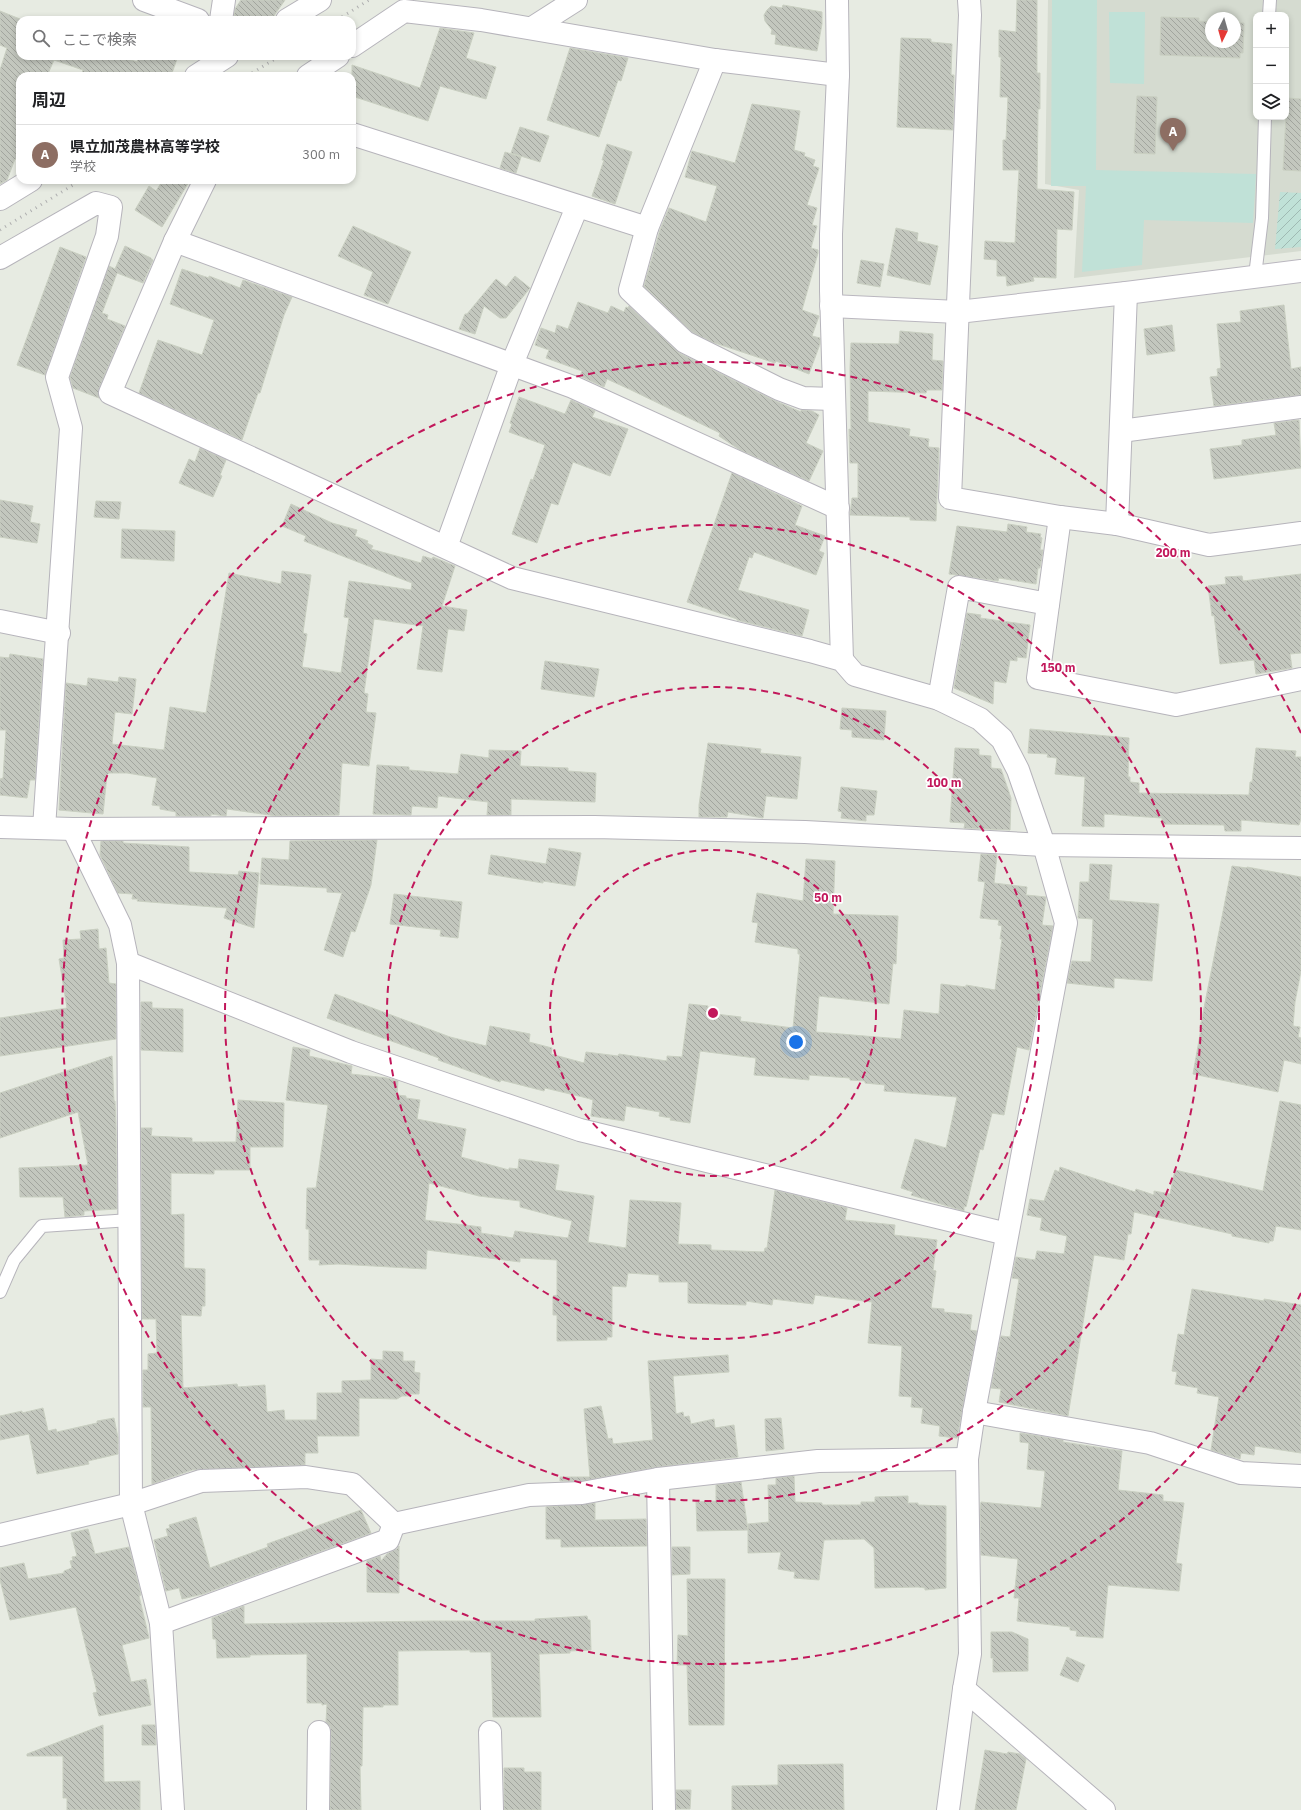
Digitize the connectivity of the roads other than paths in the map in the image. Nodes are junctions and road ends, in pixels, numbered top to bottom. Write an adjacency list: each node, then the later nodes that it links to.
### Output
1 (144, 0): 11 (street)
2 (224, 0): 12 (street)
3 (320, 0): 13 (street)
4 (424, 0): 9 (street)
5 (576, 0): 14 (street)
6 (837, 0): 19 (street)
7 (969, 0): 33 (street)
8 (1270, 0): 10 (lane)
9 (404, 11): 14 (street); 15 (street)
10 (1269, 12)
11 (187, 16)
12 (222, 16)
13 (294, 16)
14 (532, 28): 17 (street)
15 (356, 43)
16 (332, 60): 18 (street)
17 (715, 60): 19 (street); 26 (street)
18 (314, 72)
19 (838, 75): 32 (street)
20 (1265, 120): 30 (lane)
21 (356, 135): 25 (street)
22 (24, 184): 24 (street)
23 (203, 184): 27 (street)
24 (0, 199)
25 (577, 207): 26 (street); 34 (street)
26 (647, 228): 35 (street)
27 (175, 241): 34 (street); 42 (street)
28 (0, 258): 45 (street)
29 (1301, 271): 30 (street)
30 (1255, 276): 31 (street)
31 (1126, 293): 33 (street); 37 (street)
32 (831, 306): 33 (street); 35 (street)
33 (958, 312): 39 (street)
34 (512, 364): 38 (street); 42 (street)
35 (833, 400): 38 (street)
36 (1301, 407): 37 (street)
37 (1121, 431): 40 (street)
38 (838, 508): 46 (street)
39 (1060, 517): 40 (street); 43 (street)
40 (1117, 524): 41 (street)
41 (1301, 533)
42 (446, 547): 46 (street)
43 (1048, 604): 47 (street); 48 (street)
44 (0, 621): 45 (street)
45 (58, 633): 50 (street)
46 (842, 660): 48 (street)
47 (1301, 679)
48 (939, 699): 52 (street)
49 (0, 827): 50 (street)
50 (44, 828): 51 (street)
51 (73, 829): 52 (street); 54 (street)
52 (1044, 845): 53 (street); 56 (street)
53 (1301, 848)
54 (128, 963): 55 (street); 56 (street)
55 (130, 1220): 57 (lane); 62 (street)
56 (1007, 1234): 58 (street)
57 (0, 1292)
58 (974, 1412): 59 (street); 60 (street)
59 (967, 1459): 61 (street); 66 (street)
60 (1301, 1476)
61 (658, 1479): 63 (street); 72 (street)
62 (131, 1504): 63 (street); 64 (street); 65 (street)
63 (394, 1524): 65 (street)
64 (0, 1535)
65 (161, 1623): 69 (street)
66 (964, 1689): 73 (street); 74 (street)
67 (319, 1732): 70 (street)
68 (490, 1732): 71 (street)
69 (173, 1810)
70 (318, 1810)
71 (492, 1810)
72 (664, 1810)
73 (948, 1810)
74 (1104, 1810)

